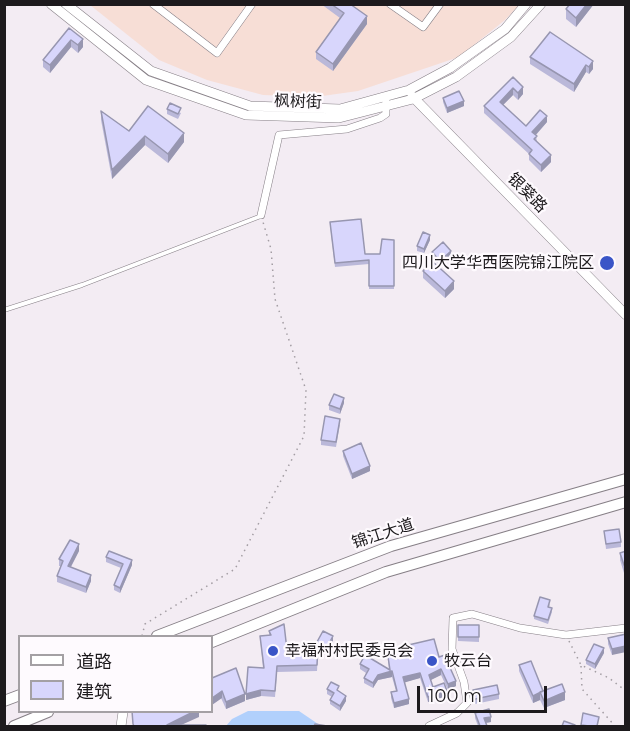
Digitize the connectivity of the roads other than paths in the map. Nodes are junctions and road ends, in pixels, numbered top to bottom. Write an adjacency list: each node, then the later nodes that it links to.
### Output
1 (51, 4): 11 (street, 枫树街)
2 (66, 4): 10 (street, 枫树街)
3 (153, 4): 4 (street)
4 (252, 4)
5 (390, 4): 6 (street)
6 (440, 4)
7 (526, 4): 9 (street, 枫树街)
8 (541, 4): 9 (street, 枫树街)
9 (411, 94): 10 (street, 枫树街); 11 (street, 枫树街); 14 (street, 银葵路)
10 (385, 97): 11 (street)
11 (387, 107): 12 (street)
12 (261, 215): 13 (lane)
13 (4, 310)
14 (626, 315)
15 (626, 479): 18 (main road, 锦江大道)
16 (626, 502): 19 (main road)
17 (626, 628): 24 (street)
18 (160, 635)
19 (213, 642)
20 (18, 696): 21 (main road)
21 (4, 702)
22 (43, 713): 23 (main road)
23 (14, 726)
24 (429, 726)

